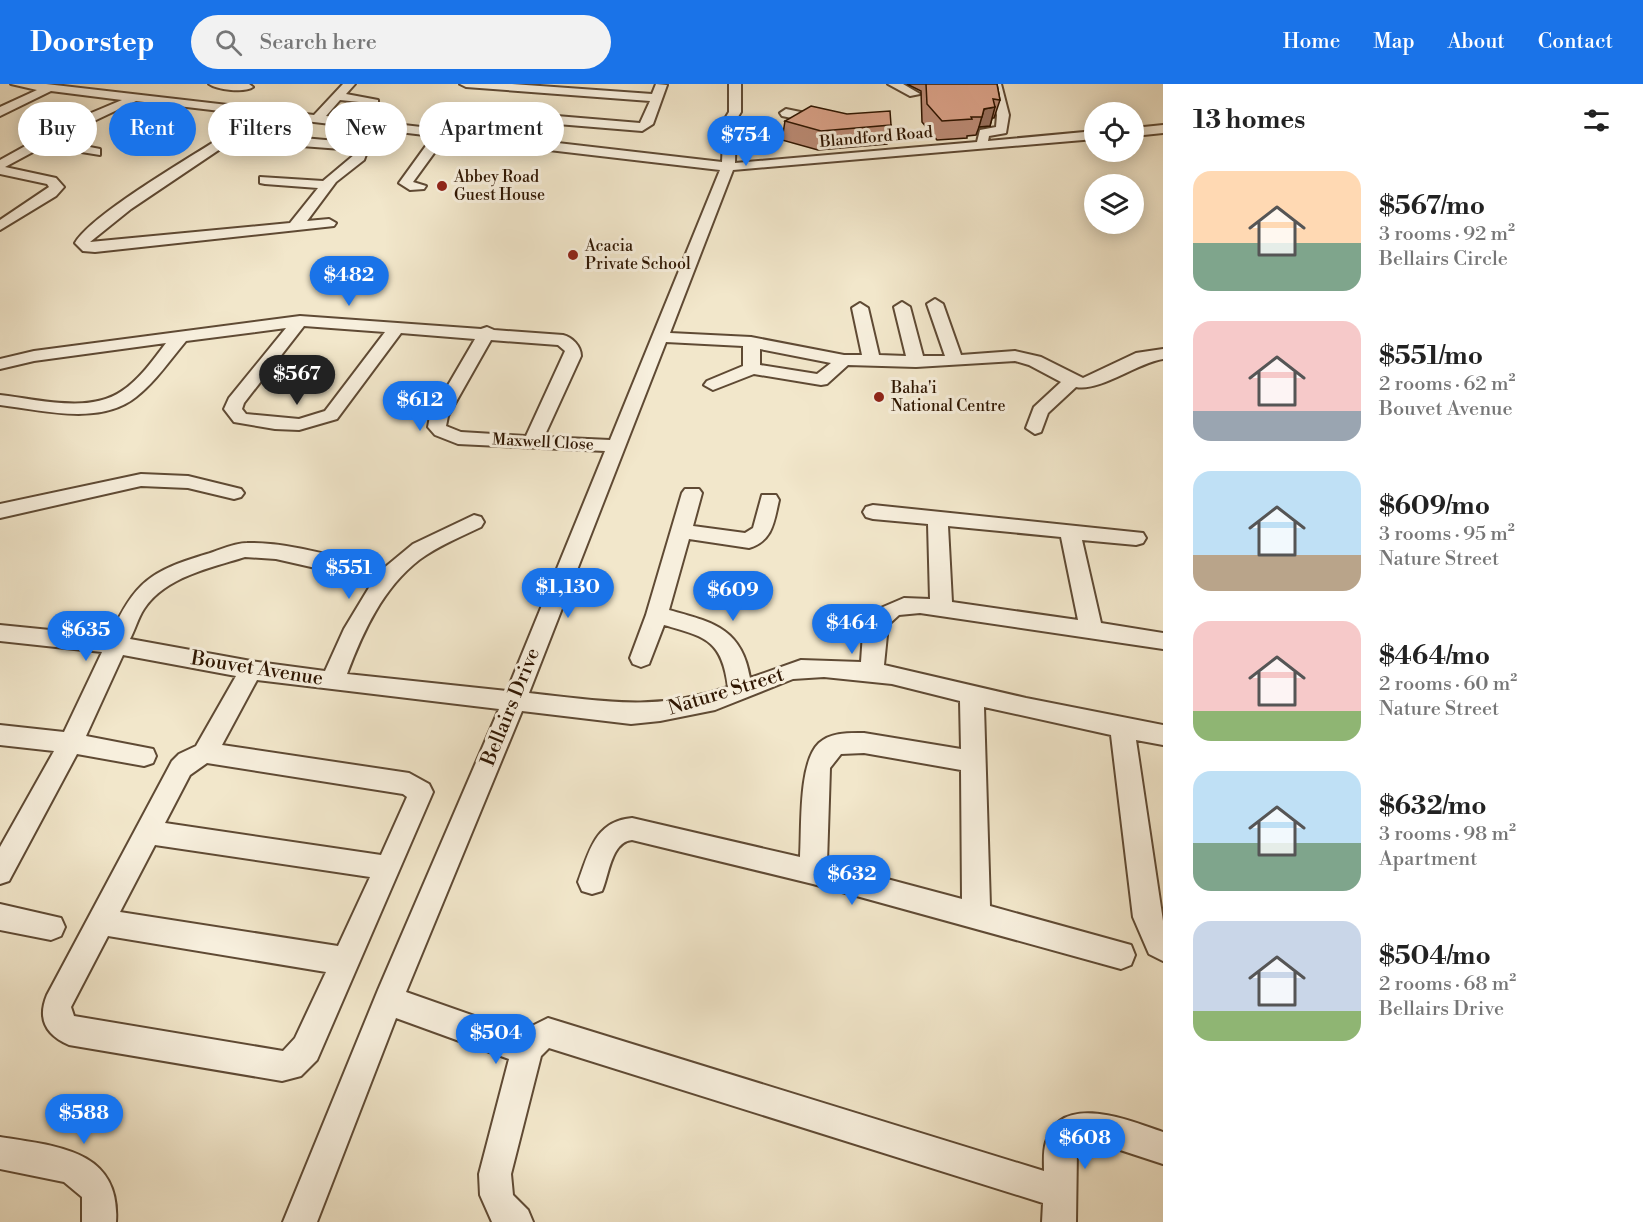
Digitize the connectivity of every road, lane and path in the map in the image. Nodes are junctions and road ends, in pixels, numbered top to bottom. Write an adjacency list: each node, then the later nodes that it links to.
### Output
1 (17, 84): 12 (street, Blandford Road)
2 (126, 84): 14 (street)
3 (215, 84): 11 (street)
4 (349, 84): 15 (street)
5 (466, 84): 17 (street)
6 (662, 84): 17 (street)
7 (724, 84): 27 (street, Bellairs Drive)
8 (735, 84): 27 (street, Bellairs Drive)
9 (894, 84): 13 (street)
10 (995, 84): 32 (street)
11 (239, 86)
12 (49, 88): 14 (street, Blandford Road); 19 (street)
13 (910, 92)
14 (117, 96): 16 (street, Blandford Road); 20 (street)
15 (340, 97): 18 (street); 23 (street)
16 (134, 98): 22 (street); 23 (street, Blandford Road)
17 (657, 98): 26 (street)
18 (374, 102)
19 (0, 112)
20 (97, 112)
21 (786, 113): 25 (street)
22 (97, 115)
23 (318, 118): 24 (street, Blandford Road)
24 (325, 119)
25 (816, 119)
26 (564, 121)
27 (729, 126): 37 (street); 39 (street, Bellairs Drive)
28 (1163, 129): 29 (street)
29 (1144, 131)
30 (1084, 136): 32 (street, Blandford Road)
31 (325, 143): 46 (street)
32 (984, 145): 37 (street, Blandford Road)
33 (564, 147): 39 (street, Blandford Road)
34 (18, 155): 38 (street)
35 (360, 156): 42 (street)
36 (425, 156): 43 (street)
37 (788, 162): 39 (street, Blandford Road)
38 (0, 165)
39 (728, 167): 54 (street, Bellairs Drive)
40 (0, 170): 45 (street)
41 (265, 180): 42 (street)
42 (326, 185): 46 (street)
43 (419, 186)
44 (329, 223): 46 (street)
45 (0, 226)
46 (294, 227)
47 (935, 304): 58 (street)
48 (902, 307): 60 (street)
49 (860, 308): 59 (street)
50 (300, 321): 51 (street); 51 (street); 53 (street)
51 (397, 327): 52 (street)
52 (487, 333): 67 (street); 67 (street, Maxwell Close)
53 (181, 336): 61 (street); 65 (street)
54 (659, 337): 55 (street); 68 (street, Bellairs Drive)
55 (751, 342): 57 (street); 62 (street)
56 (1163, 354): 63 (street)
57 (844, 360): 59 (street); 62 (street)
58 (955, 361): 60 (street); 63 (street)
59 (872, 362): 60 (street)
60 (916, 362)
61 (0, 364)
62 (752, 369): 64 (street)
63 (1072, 381): 66 (street)
64 (713, 385)
65 (0, 400)
66 (1035, 428)
67 (533, 441): 68 (street, Maxwell Close)
68 (616, 446): 92 (street, Bellairs Drive)
69 (234, 493): 72 (street)
70 (692, 494): 76 (street)
71 (769, 500): 76 (street)
72 (0, 511)
73 (873, 512): 74 (street)
74 (938, 518): 77 (street); 80 (street)
75 (474, 522): 79 (street)
76 (682, 531): 81 (street)
77 (1070, 531): 78 (street); 82 (street)
78 (1136, 537)
79 (389, 577): 85 (street); 89 (street)
80 (941, 608): 82 (street); 88 (street)
81 (657, 615): 86 (street); 90 (street)
82 (1090, 630): 84 (street)
83 (0, 633): 85 (street, Bouvet Avenue)
84 (1163, 641)
85 (116, 645): 87 (street, Bouvet Avenue); 96 (street)
86 (641, 658)
87 (251, 670): 89 (street, Bouvet Avenue); 97 (street)
88 (873, 672): 90 (street, Nature Street); 91 (street, Nature Street)
89 (333, 681): 92 (street, Bouvet Avenue)
90 (740, 691): 92 (street, Nature Street)
91 (972, 695): 93 (street, Nature Street); 99 (street)
92 (515, 699): 112 (street, Bellairs Drive)
93 (1122, 728): 95 (street, Nature Street); 109 (street)
94 (0, 735): 96 (street)
95 (1163, 735)
96 (71, 743): 98 (street); 102 (street)
97 (205, 753): 100 (street); 101 (street)
98 (144, 756)
99 (973, 762): 103 (street); 106 (street)
100 (148, 832): 101 (street); 107 (street)
101 (388, 868): 111 (street)
102 (0, 872)
103 (813, 872): 104 (street); 106 (street)
104 (592, 882)
105 (0, 917): 108 (street)
106 (976, 917): 110 (street)
107 (101, 922): 111 (street); 111 (street)
108 (51, 927)
109 (1163, 947)
110 (1121, 955)
111 (346, 961)
112 (388, 1000): 113 (street); 118 (street, Bellairs Drive)
113 (527, 1050): 116 (street); 119 (street)
114 (1163, 1148): 116 (street)
115 (0, 1153): 117 (street)
116 (1059, 1207)
117 (99, 1222)
118 (300, 1222)
119 (516, 1222)

